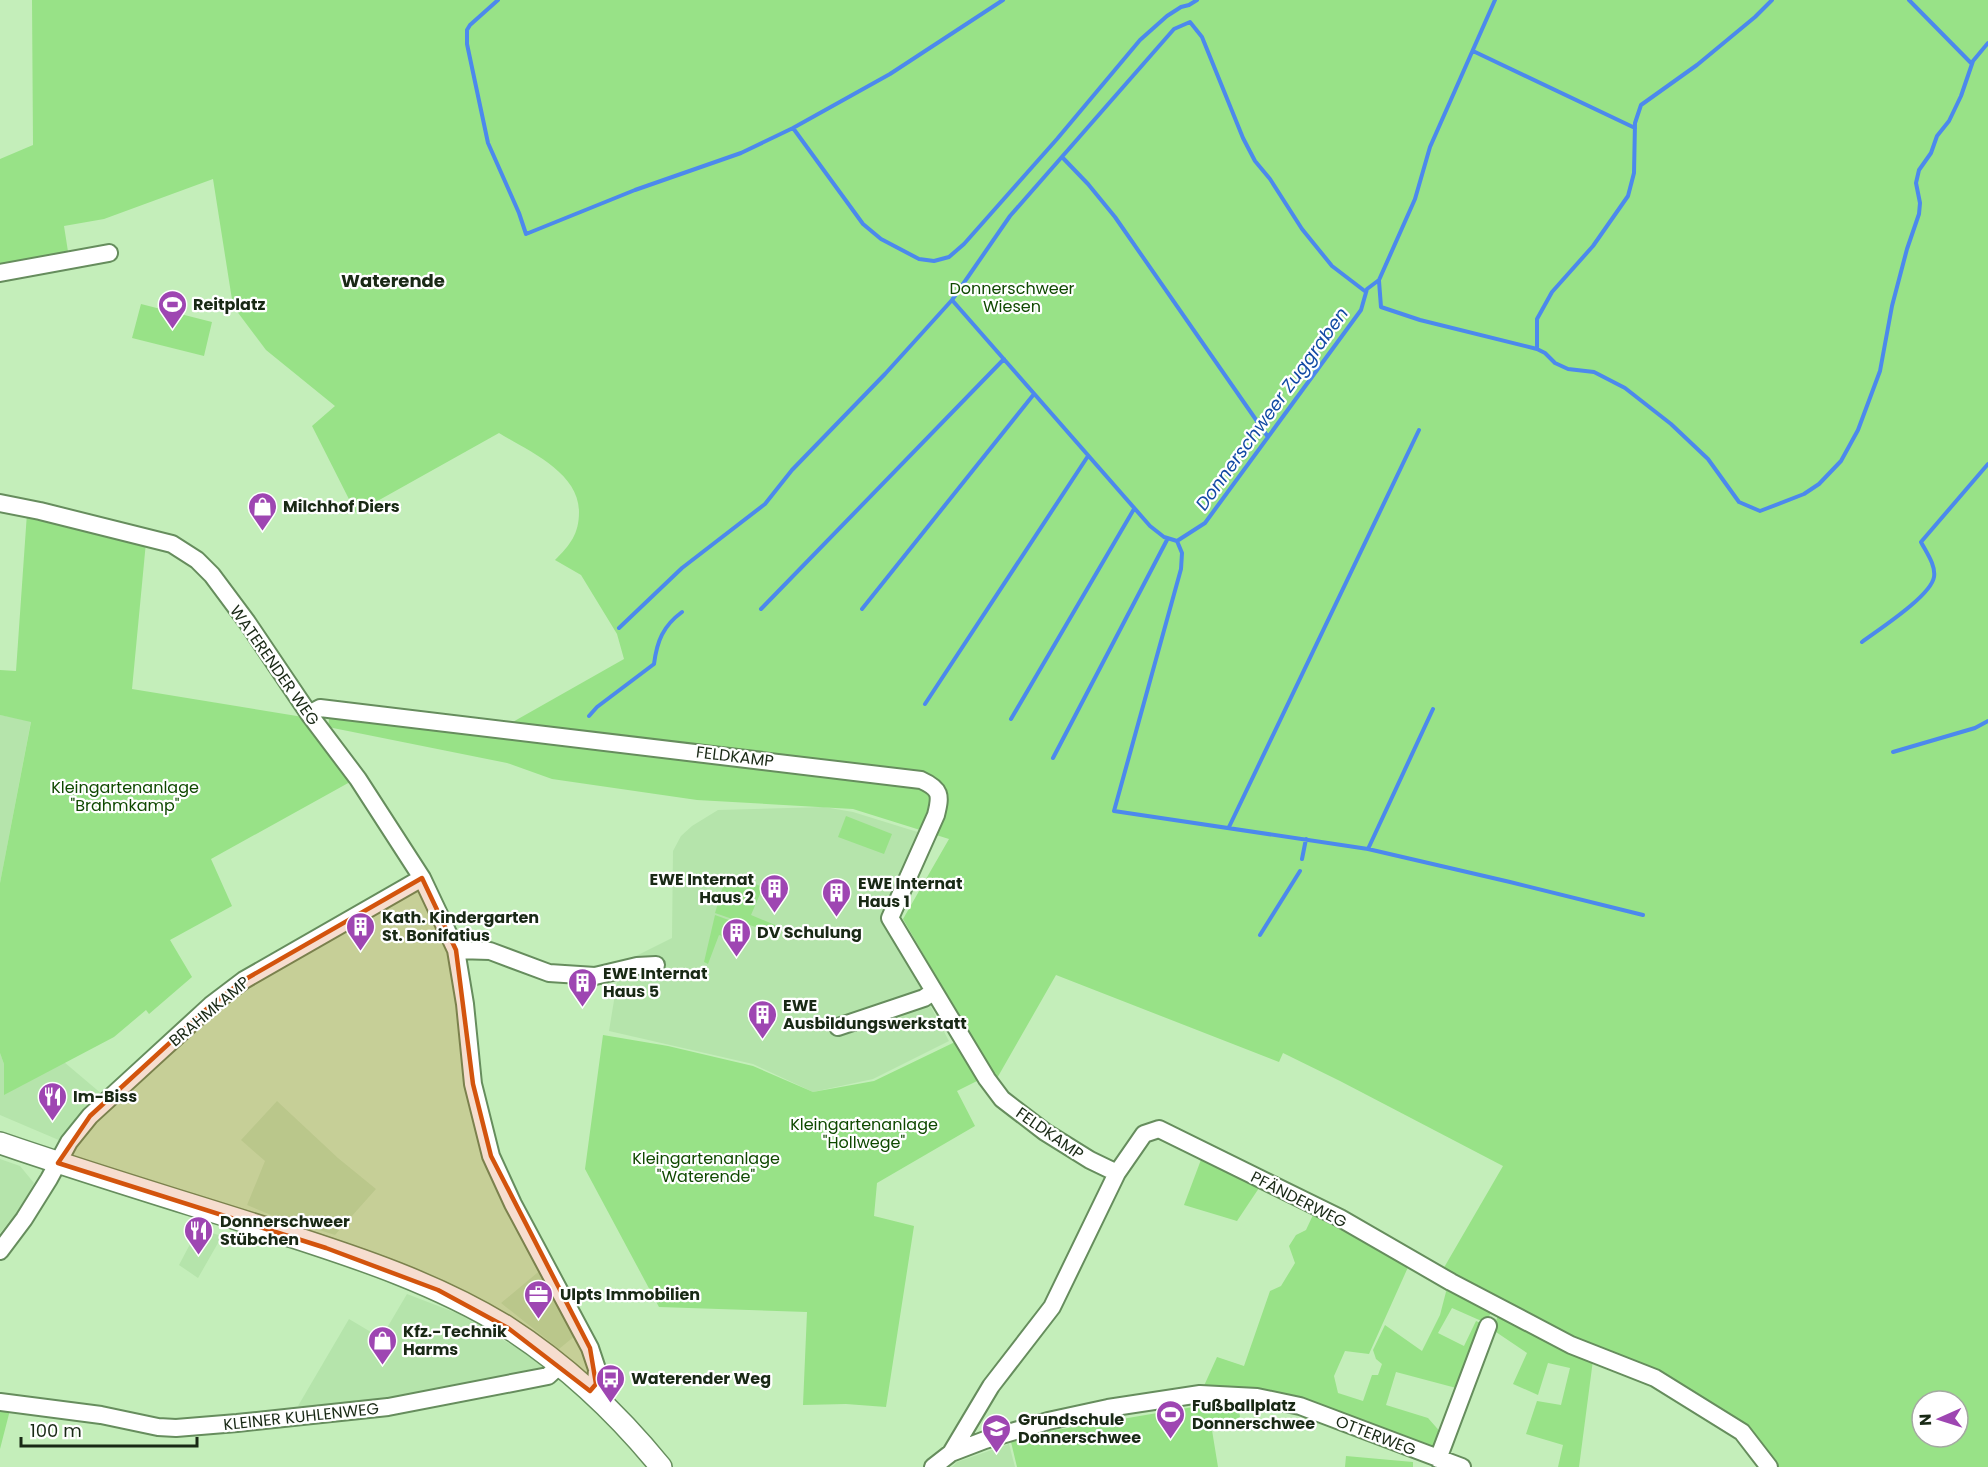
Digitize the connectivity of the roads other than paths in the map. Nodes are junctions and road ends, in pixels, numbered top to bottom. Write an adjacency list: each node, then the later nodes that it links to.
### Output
1 (109, 253): 2 (street)
2 (0, 273)
3 (0, 503): 4 (street, WATERENDER WEG)
4 (309, 714): 5 (street, WATERENDER WEG); 8 (street, FELDKAMP)
5 (422, 878): 6 (street, WATERENDER WEG); 11 (street, BRAHMKAMP)
6 (456, 950): 7 (street); 16 (street, WATERENDER WEG)
7 (656, 965)
8 (933, 992): 9 (street); 12 (street, FELDKAMP)
9 (838, 1027)
10 (0, 1143): 11 (main road)
11 (58, 1163): 13 (street, BRAHMKAMP); 15 (main road)
12 (1117, 1173): 18 (street, PFÄNDERWEG); 23 (street, PFÄNDERWEG)
13 (0, 1251)
14 (1488, 1326): 19 (street, OTTERWEG)
15 (560, 1365): 16 (main road); 17 (street, KLEINER KUHLENWEG)
16 (590, 1390): 20 (main road)
17 (0, 1402)
18 (951, 1453): 19 (street, OTTERWEG); 21 (street, OTTERWEG)
19 (1438, 1459): 22 (street, OTTERWEG)
20 (661, 1467)
21 (933, 1467)
22 (1462, 1467)
23 (1769, 1467)

